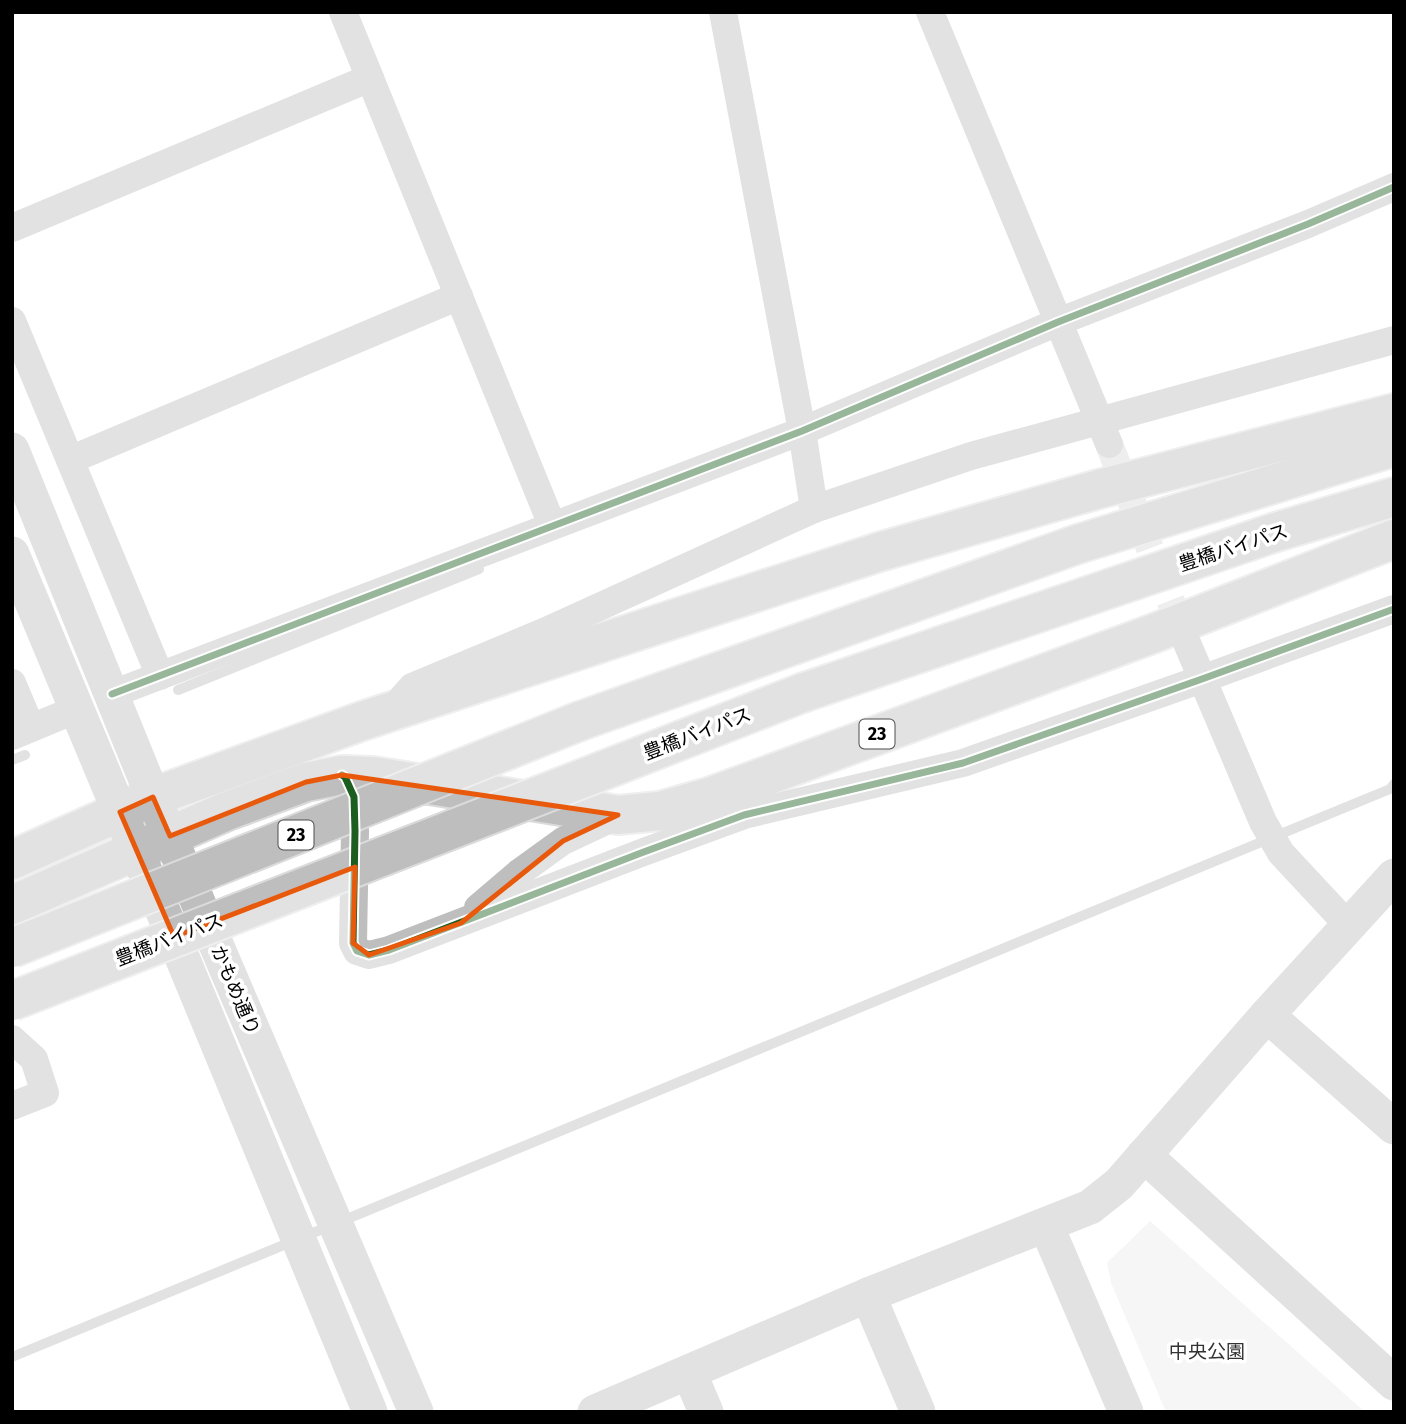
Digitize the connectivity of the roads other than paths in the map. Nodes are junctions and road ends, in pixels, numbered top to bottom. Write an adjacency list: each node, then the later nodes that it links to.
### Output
1 (343, 12): 4 (street)
2 (723, 12): 12 (street)
3 (930, 12): 9 (street)
4 (370, 78): 6 (street); 7 (street)
5 (1394, 187): 9 (street)
6 (12, 228)
7 (459, 296): 16 (street); 19 (street)
8 (12, 321): 16 (street)
9 (1062, 331): 12 (street); 13 (street)
10 (1394, 340): 13 (street)
11 (1394, 413): 29 (highway)
12 (802, 431): 18 (street); 19 (street)
13 (1104, 432): 18 (street)
14 (1394, 447): 41 (highway, 23, bridge)
15 (12, 450): 27 (street, かもめ通り)
16 (70, 460): 24 (street)
17 (1394, 497): 42 (highway, 豊橋バイパス, bridge)
18 (814, 509): 29 (street)
19 (552, 525): 24 (street)
20 (1394, 539): 33 (highway, 23)
21 (12, 554): 28 (street, かもめ通り)
22 (1394, 609): 25 (street)
23 (1187, 643): 25 (street)
24 (160, 676): 27 (street)
25 (1202, 679): 39 (street); 40 (street)
26 (12, 682): 30 (street)
27 (112, 694): 32 (street, かもめ通り)
28 (77, 709): 30 (street); 32 (street, かもめ通り)
29 (388, 713): 32 (highway)
30 (22, 732)
31 (342, 775): 33 (highway, 23); 34 (highway, 23); 39 (street)
32 (136, 805): 34 (street, かもめ通り); 35 (street, かもめ通り); 36 (highway)
33 (618, 815): 39 (street)
34 (170, 836): 35 (highway, 23); 53 (street, かもめ通り)
35 (136, 851): 38 (highway, 23); 52 (street, かもめ通り)
36 (12, 860)
37 (1394, 876): 40 (street)
38 (12, 905)
39 (461, 923)
40 (1348, 925): 43 (street)
41 (12, 948)
42 (12, 1001)
43 (1267, 1015): 46 (street); 47 (street)
44 (12, 1039): 45 (street)
45 (12, 1106)
46 (1394, 1128)
47 (1144, 1155): 48 (street); 51 (street)
48 (1046, 1225): 49 (street); 57 (street)
49 (868, 1295): 50 (street); 56 (street)
50 (689, 1372): 54 (street); 55 (street)
51 (1394, 1382)
52 (370, 1412)
53 (416, 1412)
54 (595, 1412)
55 (706, 1412)
56 (918, 1412)
57 (1126, 1412)

